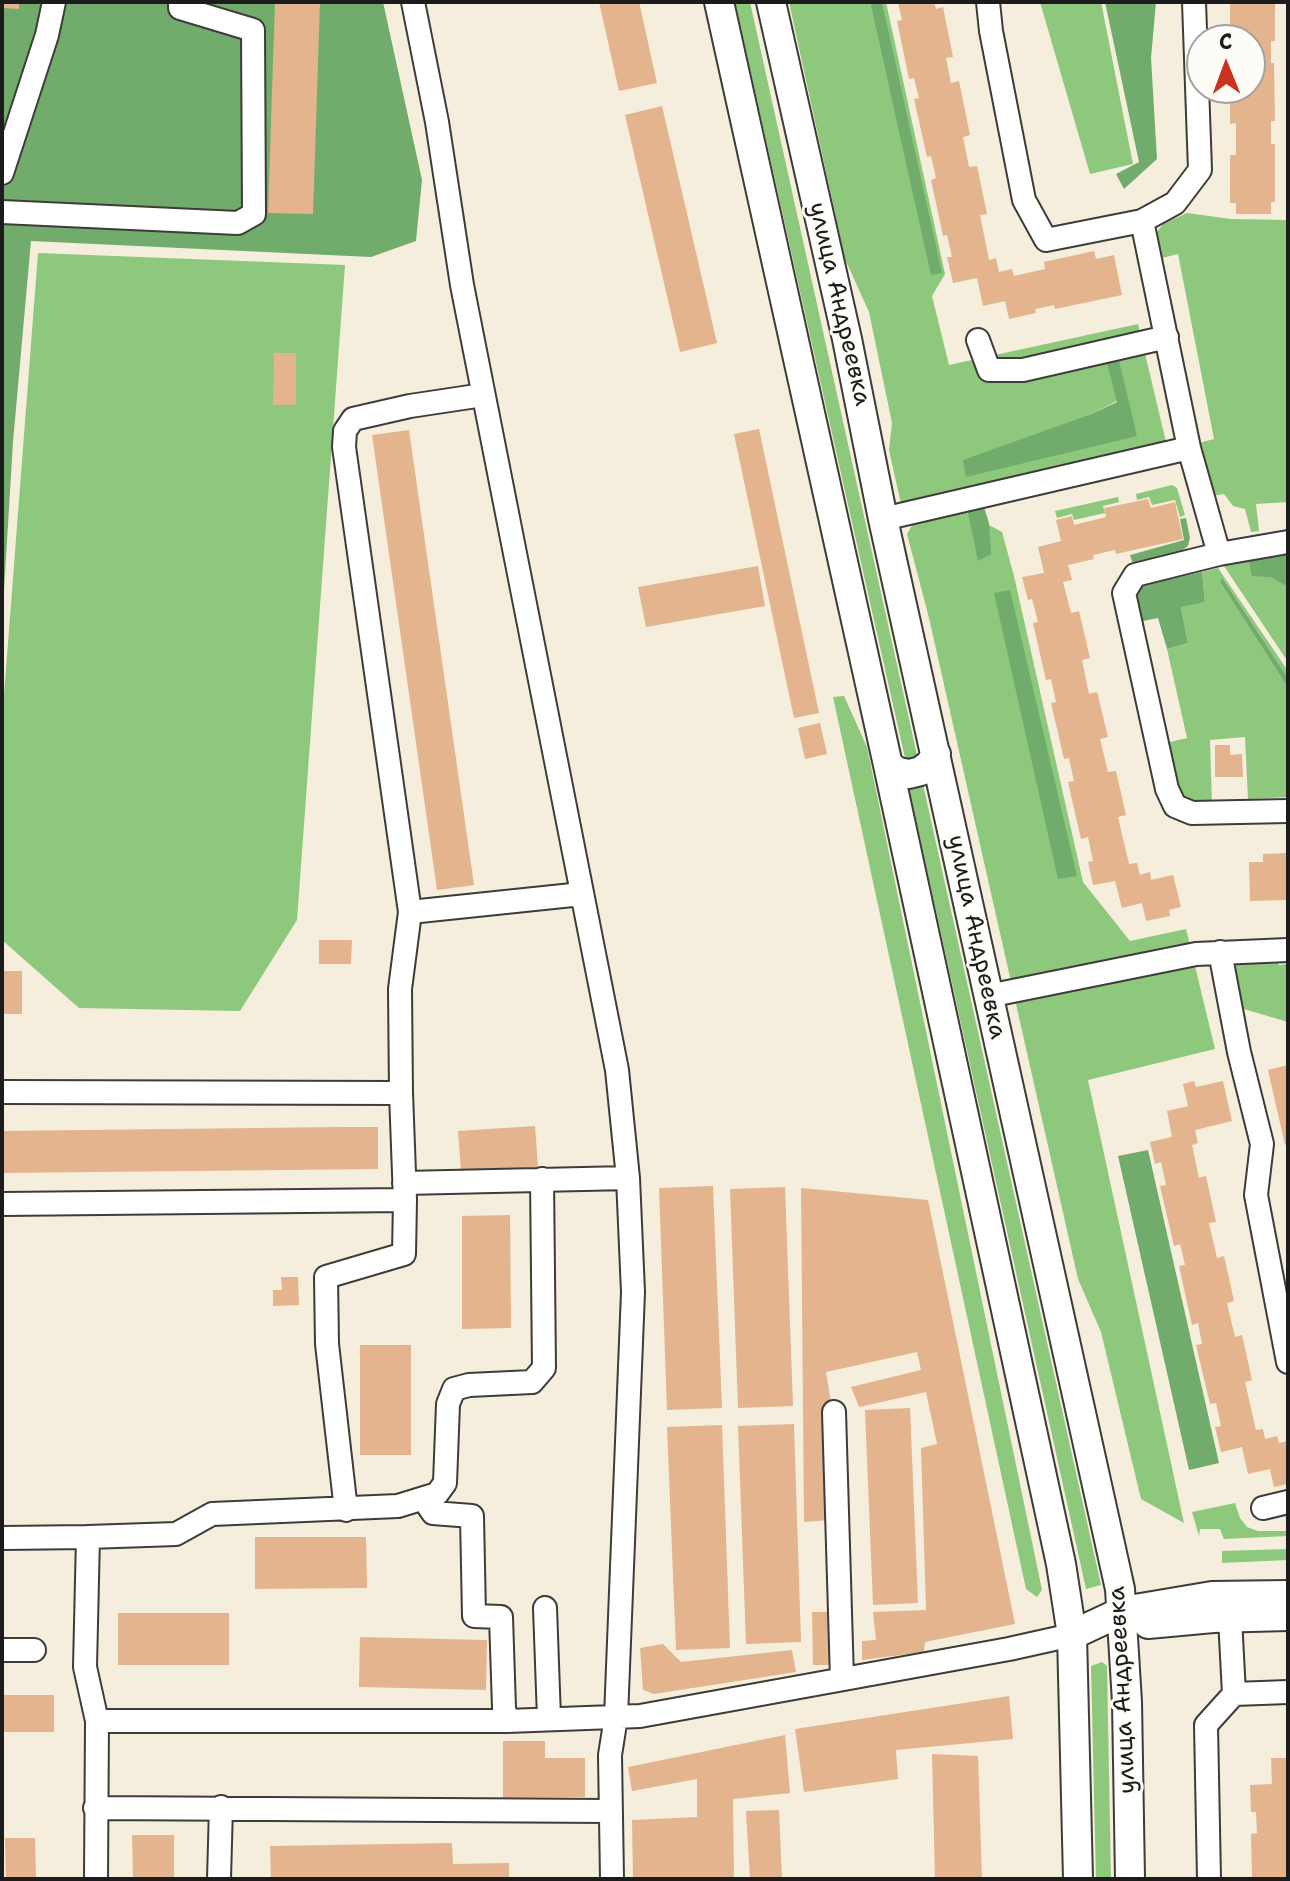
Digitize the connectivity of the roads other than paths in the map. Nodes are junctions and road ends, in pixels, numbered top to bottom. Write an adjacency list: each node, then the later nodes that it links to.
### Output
1 (54, 2): 8 (street)
2 (180, 2): 9 (street)
3 (413, 2): 13 (street)
4 (719, 2): 19 (main road, улица Андреевка)
5 (771, 2): 15 (main road, улица Андреевка)
6 (988, 2): 10 (street)
7 (1194, 2): 10 (street)
8 (2, 173)
9 (2, 212)
10 (1142, 221): 11 (street)
11 (1167, 337): 12 (street); 14 (street)
12 (978, 340)
13 (483, 395): 21 (street); 22 (street)
14 (1189, 448): 15 (street); 17 (street)
15 (883, 519): 18 (main road, улица Андреевка)
16 (1288, 542): 17 (street)
17 (1219, 554): 20 (street)
18 (936, 754): 19 (main road); 25 (main road, улица Андреевка)
19 (888, 765): 45 (main road, улица Андреевка)
20 (1288, 811)
21 (582, 894): 22 (street); 28 (street)
22 (410, 912): 27 (street)
23 (1288, 950): 24 (street)
24 (1220, 952): 25 (street); 32 (street)
25 (988, 996): 43 (main road, улица Андреевка)
26 (2, 1092): 27 (street)
27 (401, 1093): 30 (street)
28 (628, 1178): 29 (street); 51 (street)
29 (542, 1179): 30 (street); 34 (street)
30 (405, 1191): 31 (street); 37 (street)
31 (2, 1204)
32 (1288, 1362)
33 (834, 1412): 48 (street)
34 (424, 1500): 37 (street); 54 (street)
35 (1288, 1502): 36 (street)
36 (1263, 1508)
37 (346, 1510): 38 (street)
38 (88, 1537): 39 (street); 53 (street)
39 (2, 1538)
40 (1288, 1595): 43 (main road)
41 (545, 1608): 52 (street)
42 (1288, 1616): 44 (main road)
43 (1124, 1618): 44 (main road); 45 (main road); 62 (main road, улица Андреевка)
44 (1230, 1618): 50 (street)
45 (1072, 1635): 48 (street); 61 (main road, улица Андреевка)
46 (2, 1650): 47 (street)
47 (34, 1650)
48 (842, 1679): 51 (street)
49 (1288, 1692): 50 (street)
50 (1234, 1694): 63 (street)
51 (616, 1717): 52 (street); 57 (street)
52 (549, 1718): 54 (street)
53 (97, 1721): 54 (street); 56 (street)
54 (507, 1721)
55 (221, 1807): 56 (street); 57 (street); 59 (street)
56 (95, 1808): 58 (street)
57 (610, 1811): 60 (street)
58 (96, 1879)
59 (219, 1879)
60 (612, 1879)
61 (1078, 1879)
62 (1130, 1879)
63 (1209, 1879)

